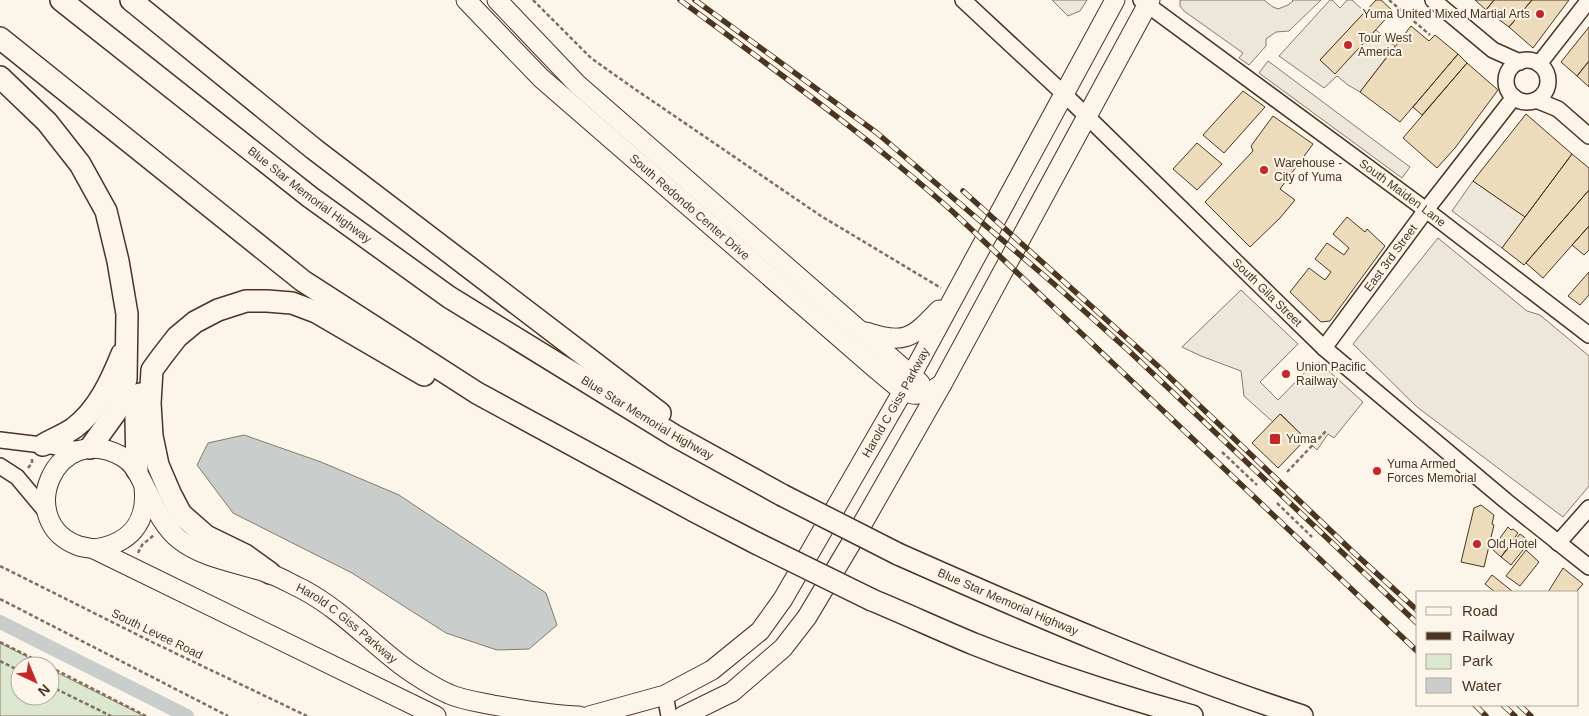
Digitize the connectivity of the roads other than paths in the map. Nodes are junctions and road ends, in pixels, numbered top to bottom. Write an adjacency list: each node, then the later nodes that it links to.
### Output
1 (61, 0): 15 (highway, Blue Star Memorial Highway)
2 (74, 0): 15 (highway)
3 (131, 0): 42 (highway)
4 (466, 0): 31 (main road, South Redondo Center Drive)
5 (497, 0): 27 (main road, South Redondo Center Drive)
6 (963, 0): 19 (street, South Gila Street)
7 (1115, 0): 19 (main road, Harold C Giss Parkway)
8 (1433, 0): 12 (street)
9 (1589, 0): 14 (street)
10 (1146, 2): 23 (main road); 25 (street, South Maiden Lane)
11 (0, 38): 45 (highway)
12 (1493, 50): 13 (street); 16 (street)
13 (1520, 62): 14 (street); 16 (street)
14 (1539, 64): 18 (street)
15 (147, 68): 42 (highway, Blue Star Memorial Highway)
16 (1508, 76): 20 (street)
17 (0, 77): 29 (highway)
18 (1548, 83): 21 (street); 22 (street)
19 (1064, 93): 23 (street, South Gila Street); 26 (main road, Harold C Giss Parkway)
20 (1514, 97): 21 (street); 25 (street, East 3rd Street)
21 (1536, 100): 22 (street)
22 (1558, 109): 24 (street)
23 (1087, 116): 30 (street, South Gila Street); 34 (main road)
24 (1589, 136)
25 (1426, 210): 28 (street, South Maiden Lane); 30 (street, East 3rd Street)
26 (950, 289): 27 (main road); 33 (main road, Harold C Giss Parkway)
27 (859, 330): 33 (main road, South Redondo Center Drive)
28 (1589, 335)
29 (126, 345): 39 (highway); 40 (highway)
30 (1324, 348): 47 (street, South Gila Street)
31 (876, 369): 33 (main road, South Redondo Center Drive); 37 (main road)
32 (152, 370): 43 (highway); 45 (highway); 50 (highway)
33 (907, 383): 35 (main road, South Redondo Center Drive); 37 (main road, Harold C Giss Parkway)
34 (942, 384): 35 (main road); 36 (main road)
35 (925, 394): 36 (main road)
36 (921, 421): 56 (main road)
37 (883, 426): 51 (main road, Harold C Giss Parkway)
38 (0, 440): 40 (street, Harold C Giss Parkway)
39 (87, 449): 40 (street, Harold C Giss Parkway); 43 (main road, Harold C Giss Parkway); 46 (main road)
40 (38, 450)
41 (0, 466): 46 (street)
42 (736, 471): 58 (highway, Blue Star Memorial Highway, bridge)
43 (140, 478): 48 (main road); 50 (main road, Harold C Giss Parkway)
44 (1589, 508): 47 (street)
45 (696, 512): 57 (highway, bridge)
46 (48, 514): 48 (main road)
47 (1558, 543): 49 (street, South Gila Street)
48 (94, 548): 52 (main road)
49 (1589, 567)
50 (270, 573): 53 (main road, Harold C Giss Parkway)
51 (664, 694): 54 (main road, Harold C Giss Parkway); 55 (street)
52 (436, 716)
53 (579, 716)
54 (589, 716)
55 (669, 716)
56 (683, 716)
57 (1192, 716)
58 (1302, 716)

